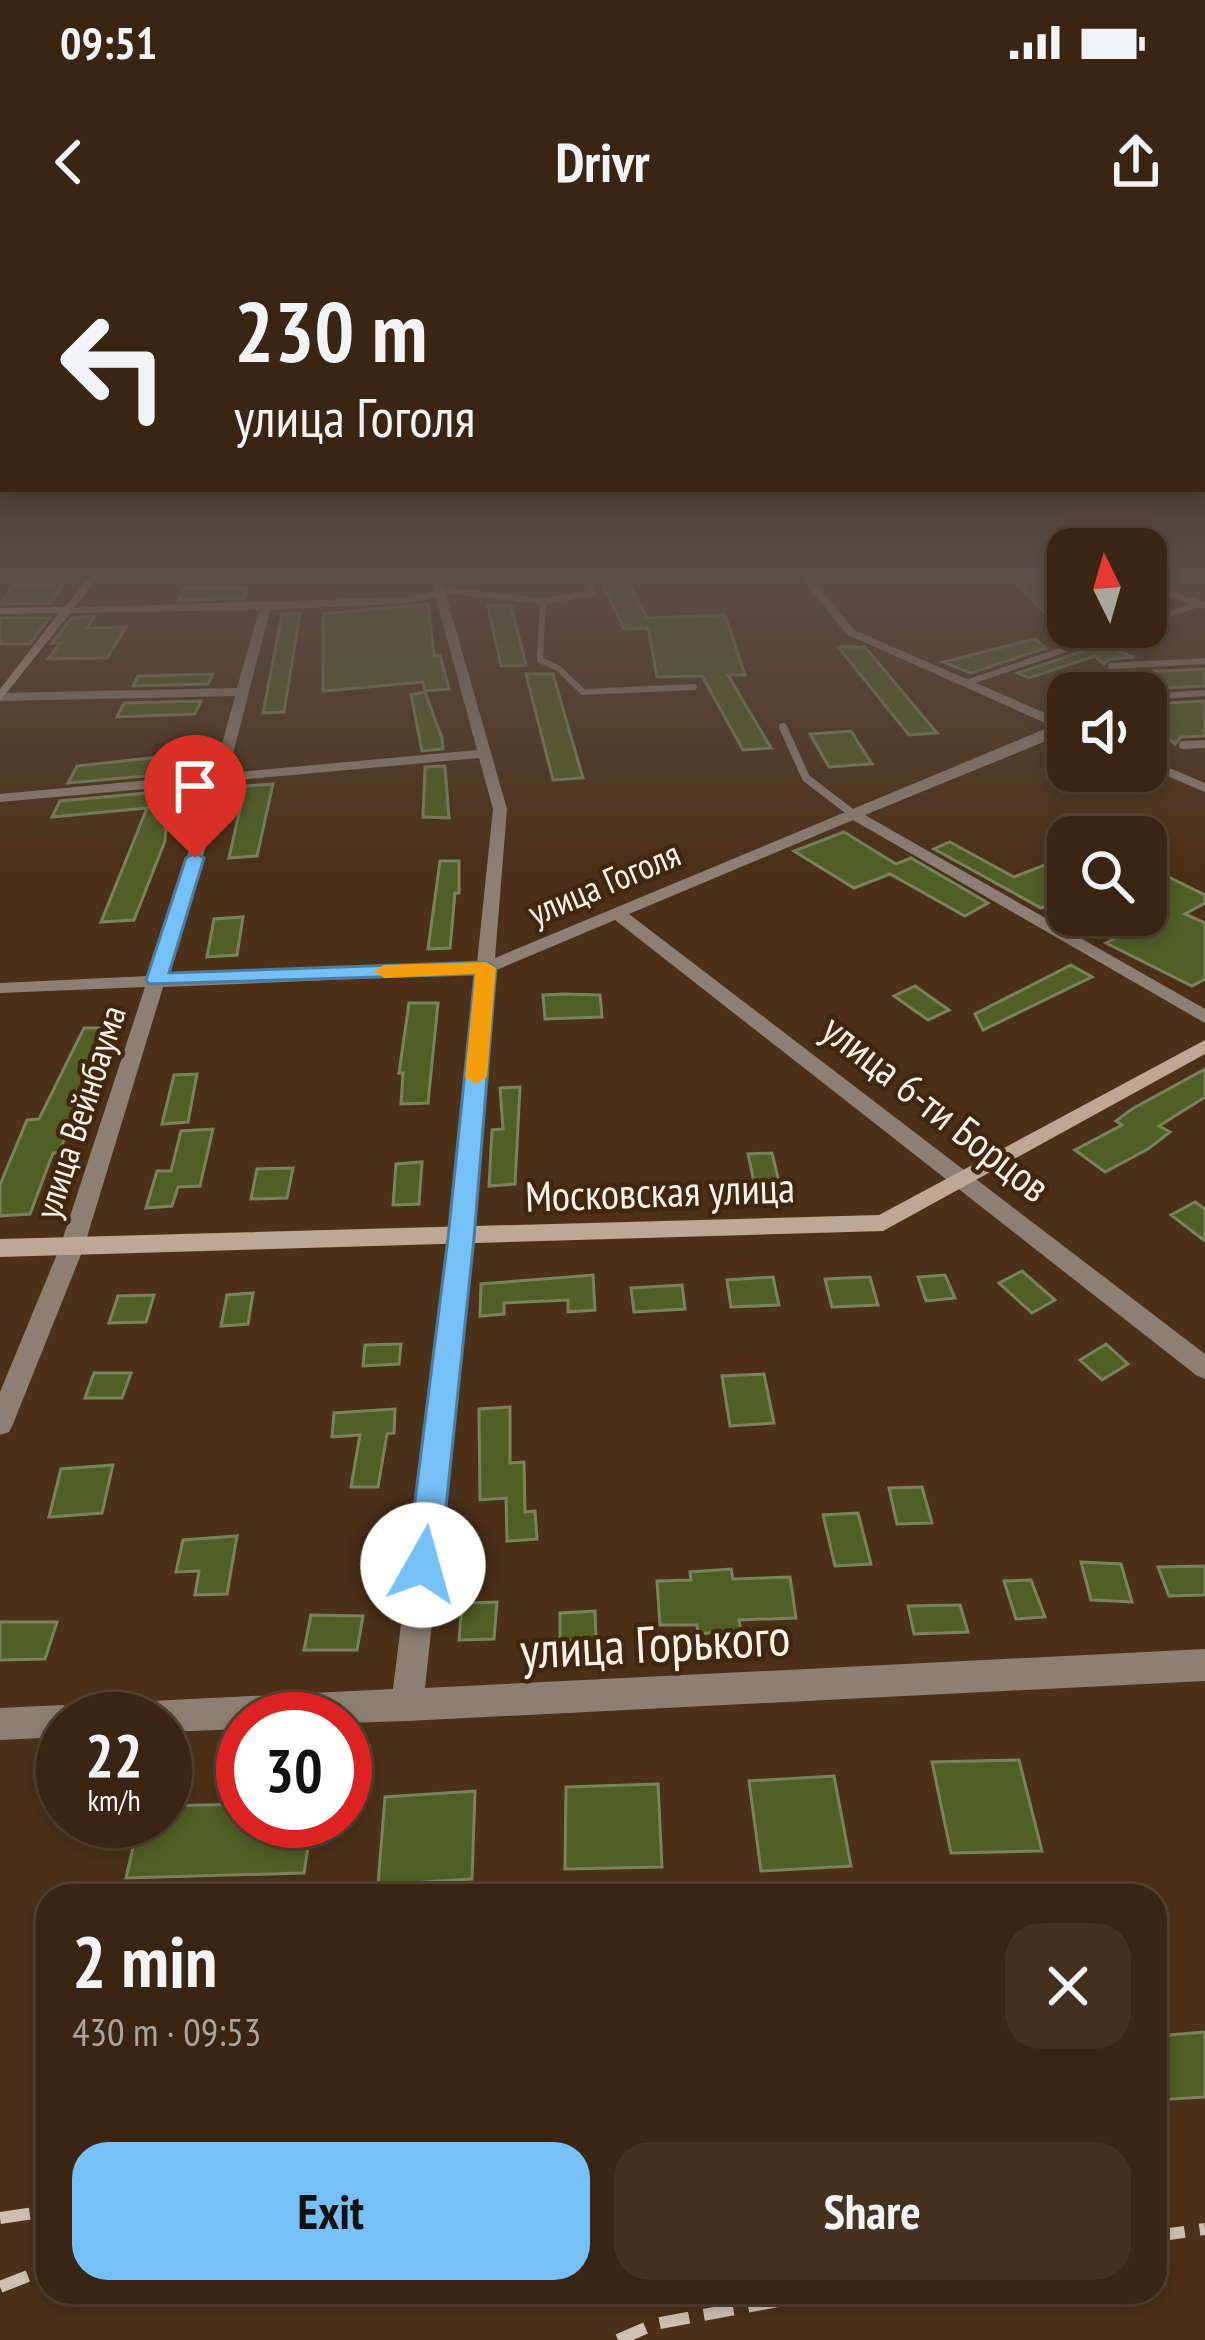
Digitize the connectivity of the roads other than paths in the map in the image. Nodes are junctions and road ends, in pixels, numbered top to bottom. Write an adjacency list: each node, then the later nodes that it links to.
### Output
1 (19, 672): 12 (street)
2 (247, 672): 9 (street, улица Вейнбаума)
3 (463, 672): 18 (street)
4 (559, 672): 8 (lane)
5 (941, 672): 7 (street)
6 (998, 672): 7 (lane)
7 (966, 683): 13 (street)
8 (694, 688)
9 (241, 692): 12 (street); 20 (street, улица Вейнбаума)
10 (1205, 693): 11 (lane)
11 (1167, 696)
12 (0, 697)
13 (1047, 719)
14 (783, 727): 23 (lane)
15 (1047, 735): 23 (street, улица Гоголя)
16 (1205, 744): 17 (lane)
17 (1183, 746)
18 (486, 753): 20 (street); 25 (street)
19 (1167, 771): 21 (street)
20 (220, 777): 22 (street); 26 (street, улица Вейнбаума)
21 (1205, 788)
22 (0, 798)
23 (853, 814): 24 (street, улица Гоголя); 28 (street)
24 (617, 913): 25 (street, улица Гоголя); 30 (street, улица 6-ти Борцов)
25 (486, 968): 26 (street, улица Гоголя); 31 (street)
26 (156, 980): 27 (street, улица Гоголя); 32 (street, улица Вейнбаума)
27 (0, 988)
28 (1205, 1017)
29 (1205, 1046): 30 (street, Московская улица)
30 (967, 1180): 31 (street, Московская улица); 34 (street, улица 6-ти Борцов)
31 (461, 1238): 32 (street, Московская улица); 37 (street)
32 (72, 1247): 33 (street, Московская улица); 35 (street, улица Вейнбаума)
33 (0, 1249)
34 (1205, 1368)
35 (0, 1424)
36 (1205, 1666): 37 (street, улица Горького)
37 (407, 1706): 38 (street, улица Горького)
38 (192, 1715)
39 (36, 1722): 40 (street)
40 (0, 1724)

